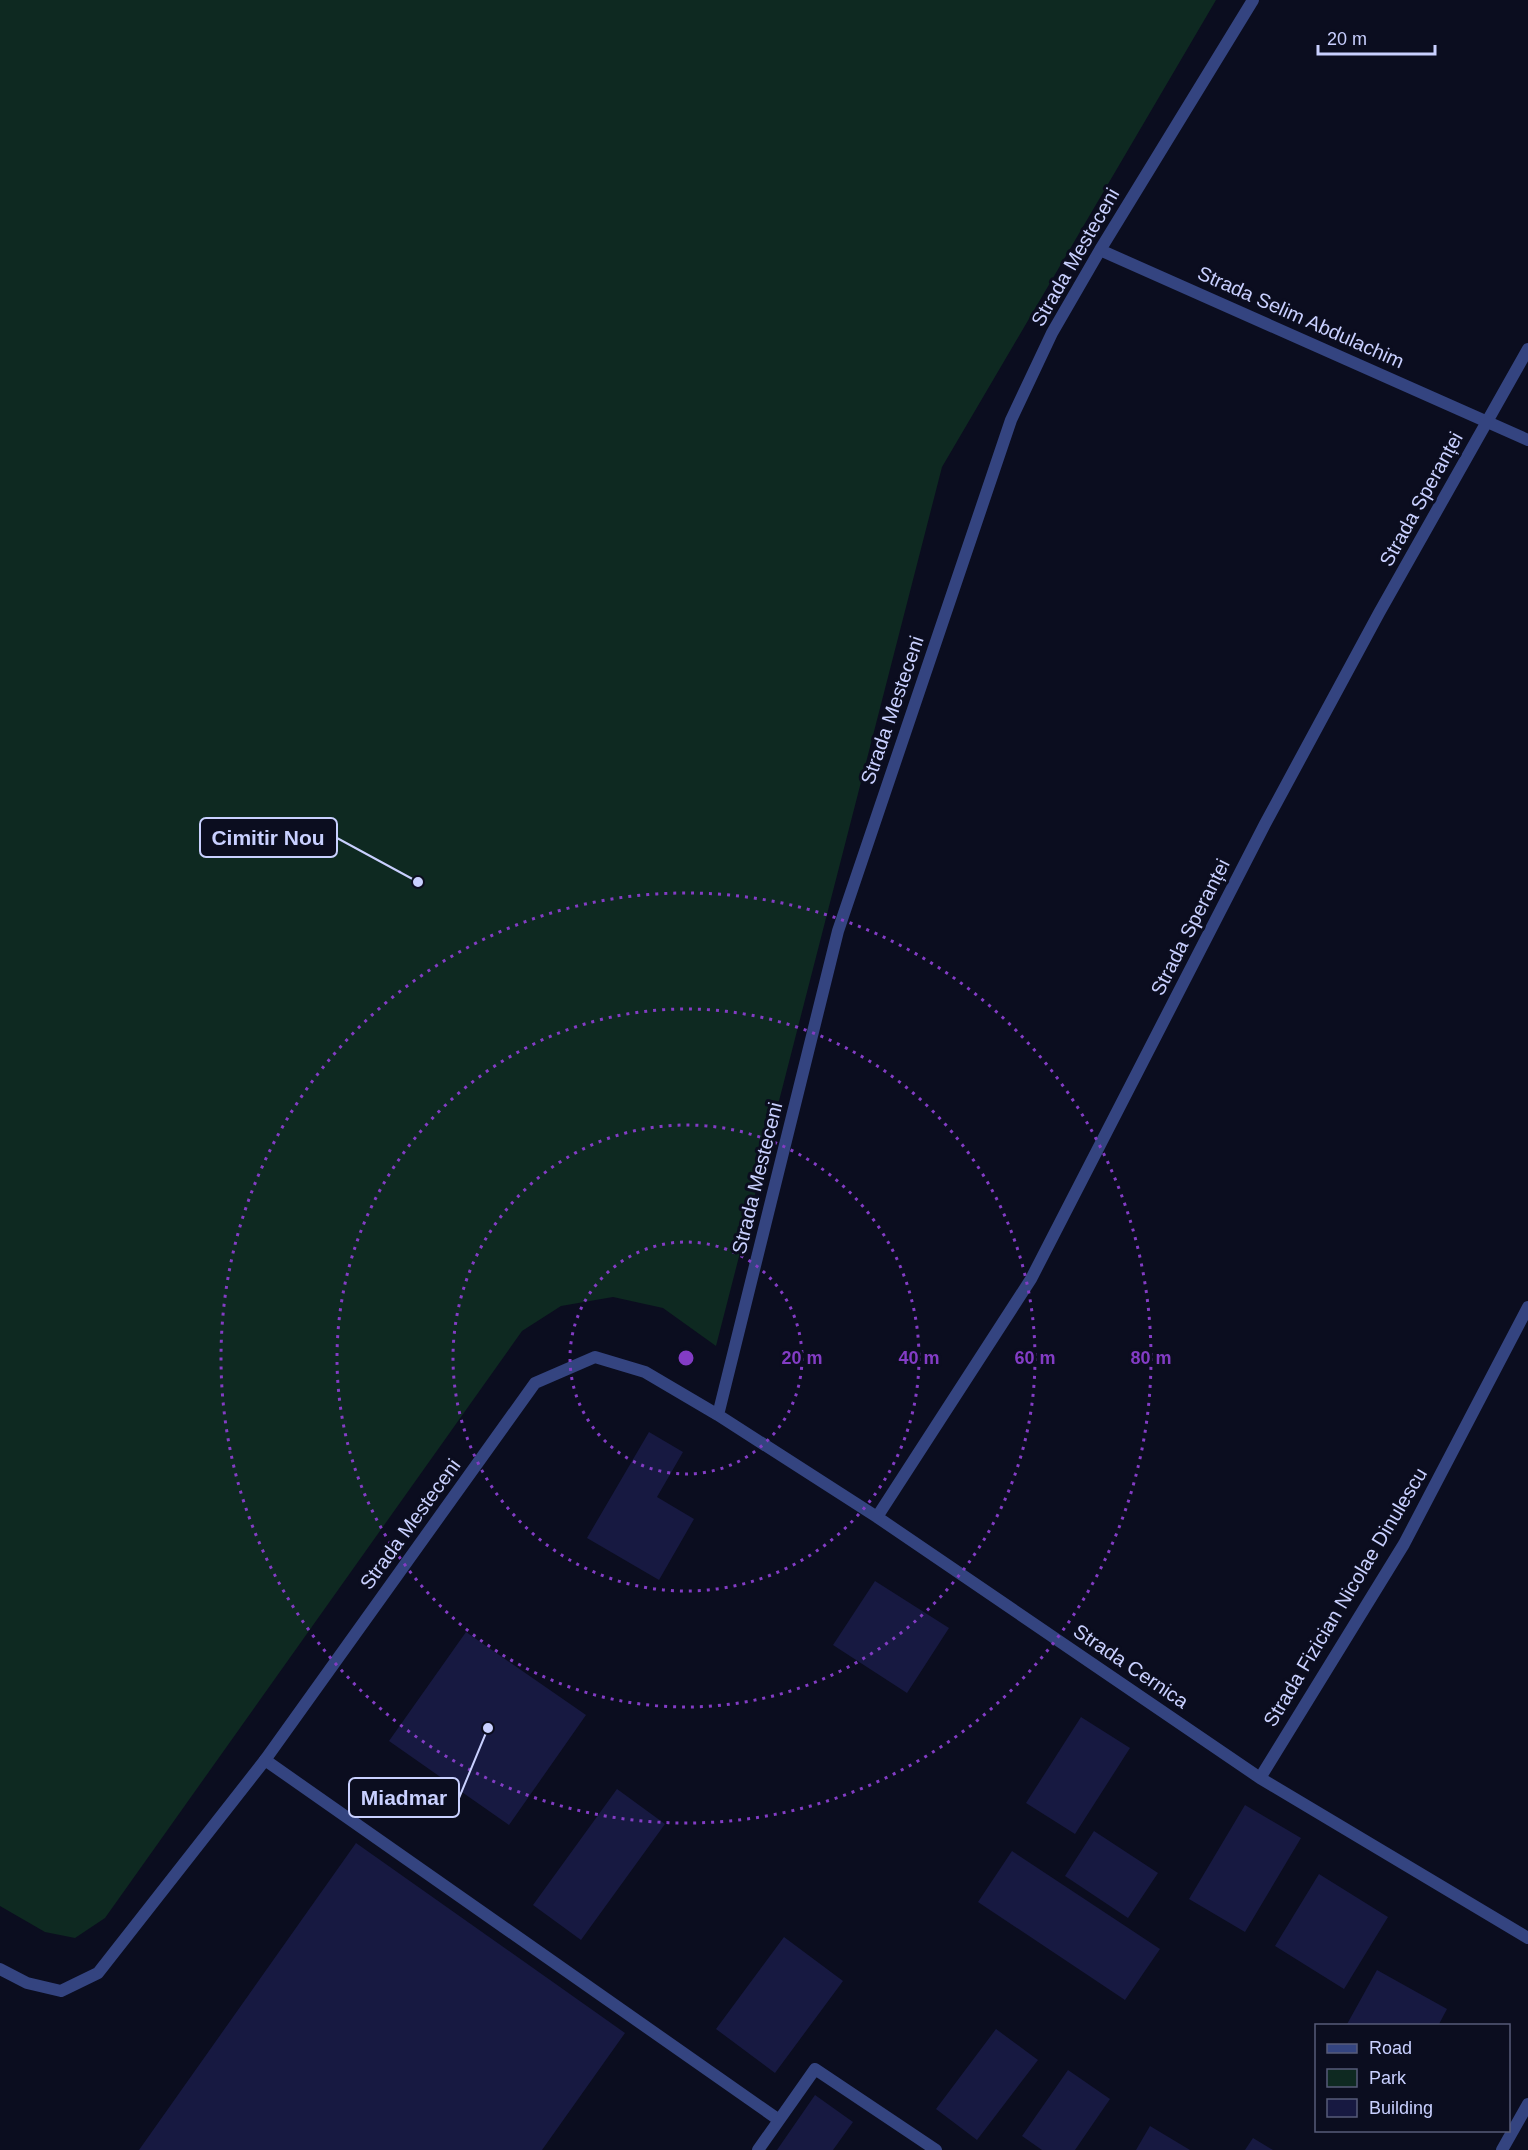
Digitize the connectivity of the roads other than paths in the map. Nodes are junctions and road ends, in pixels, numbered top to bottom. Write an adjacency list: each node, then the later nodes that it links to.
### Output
1 (1253, 0): 2 (street, Strada Mesteceni)
2 (1100, 250): 4 (street, Strada Selim Abdulachim); 7 (street, Strada Mesteceni)
3 (1528, 349): 4 (street, Strada Speranței)
4 (1488, 421): 5 (street, Strada Selim Abdulachim); 8 (street, Strada Speranței)
5 (1528, 440)
6 (1528, 1307): 10 (street, Strada Fizician Nicolae Dinulescu)
7 (718, 1415): 8 (street, Strada Cernica); 9 (street, Strada Mesteceni)
8 (877, 1517): 10 (street, Strada Cernica)
9 (265, 1760): 12 (street, Strada Mesteceni); 14 (street)
10 (1260, 1778): 11 (street, Strada Cernica)
11 (1528, 1938)
12 (0, 1969)
13 (1528, 2104): 17 (street)
14 (779, 2120): 15 (street); 16 (street)
15 (758, 2150)
16 (936, 2150)
17 (1502, 2150)

